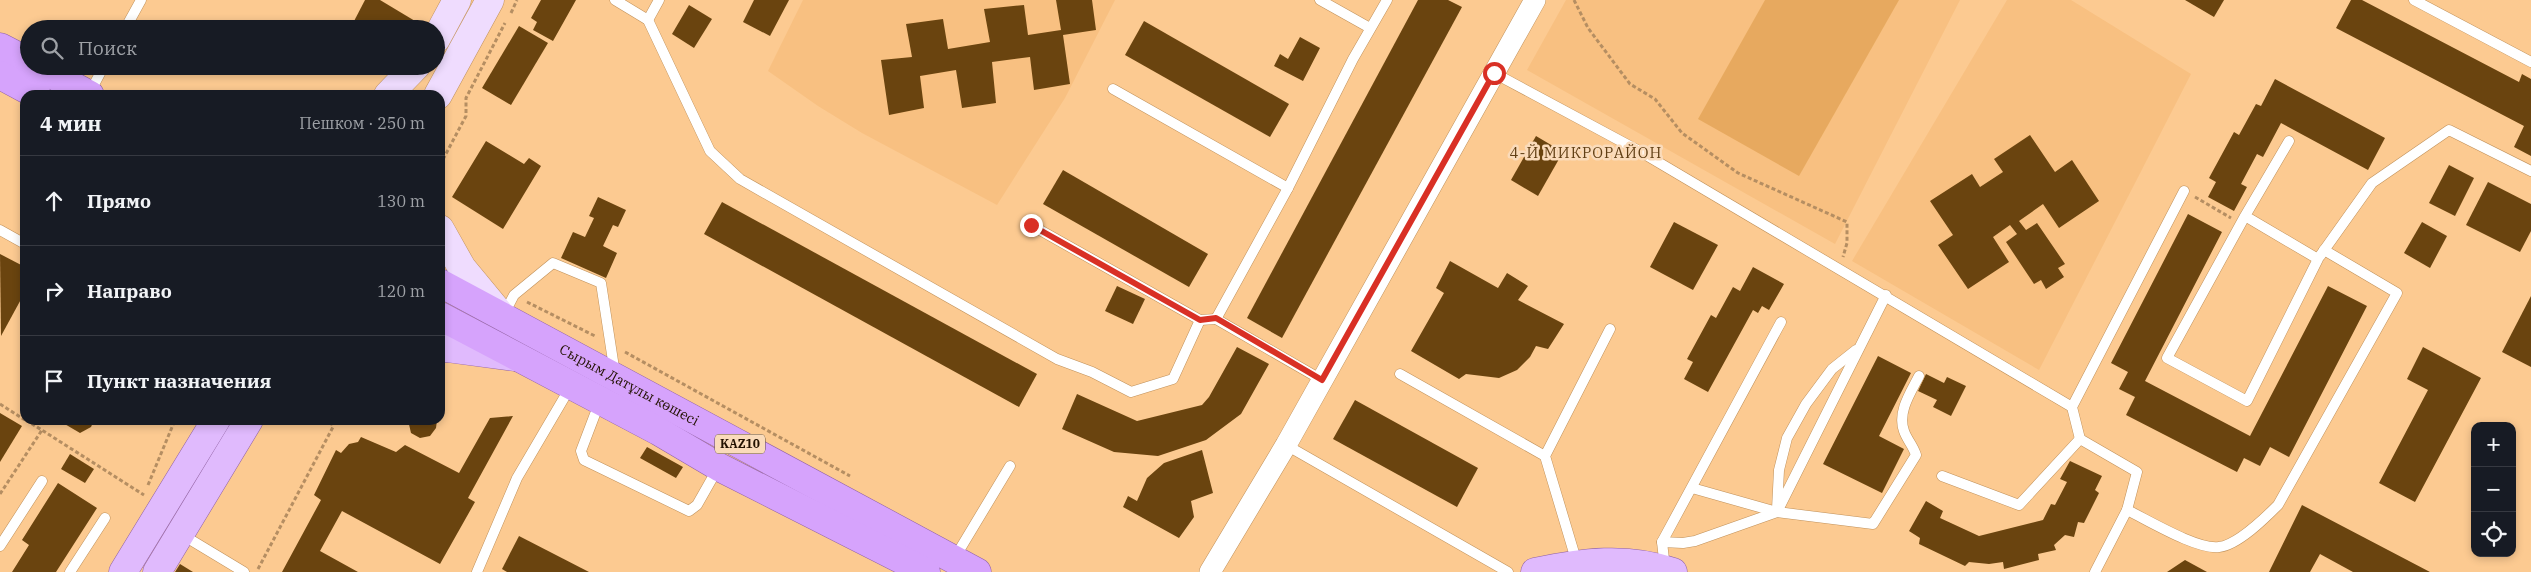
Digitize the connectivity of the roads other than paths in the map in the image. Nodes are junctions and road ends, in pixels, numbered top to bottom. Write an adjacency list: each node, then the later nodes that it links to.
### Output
1 (141, 0): 10 (lane)
2 (457, 0): 12 (main road)
3 (490, 0): 16 (main road)
4 (615, 0): 11 (lane)
5 (660, 0): 11 (lane)
6 (1320, 0): 13 (lane)
7 (1387, 0): 13 (lane)
8 (1534, 0): 18 (street)
9 (2414, 0): 17 (lane)
10 (130, 20)
11 (648, 20): 47 (lane)
12 (445, 22)
13 (1370, 28): 34 (lane)
14 (0, 47): 15 (highway)
15 (20, 57)
16 (456, 62): 30 (main road); 31 (main road)
17 (2531, 62)
18 (1494, 73): 43 (lane); 56 (street)
19 (0, 75): 25 (highway)
20 (52, 75): 26 (highway)
21 (99, 75): 27 (lane)
22 (407, 75): 28 (main road)
23 (416, 75): 29 (main road)
24 (1113, 89): 34 (lane)
25 (28, 90)
26 (80, 90)
27 (92, 90)
28 (393, 90)
29 (409, 90)
30 (441, 90)
31 (445, 92)
32 (2288, 141): 36 (lane)
33 (2531, 171): 41 (lane)
34 (1288, 188): 45 (lane)
35 (2184, 191): 59 (lane)
36 (2243, 220): 41 (lane); 41 (lane)
37 (1031, 225): 47 (lane)
38 (0, 230): 40 (lane)
39 (445, 238): 44 (main road)
40 (20, 241)
41 (2321, 255): 73 (lane)
42 (445, 285): 44 (highway, Сырым Датұлы көшесі / KAZ10)
43 (1886, 295): 51 (lane); 59 (lane)
44 (509, 306): 55 (highway, Сырым Датұлы көшесі / KAZ10); 55 (lane)
45 (1216, 318): 47 (lane); 56 (lane)
46 (445, 319): 52 (highway, Сырым Датұлы көшесі / KAZ10)
47 (1200, 320)
48 (1781, 322): 72 (lane)
49 (1610, 329): 66 (lane)
50 (445, 348): 52 (main road)
51 (1859, 348): 75 (lane); 75 (lane)
52 (518, 357): 57 (highway, Сырым Датұлы көшесі / KAZ10)
53 (1400, 374): 66 (lane)
54 (1919, 376): 75 (lane)
55 (616, 377): 81 (highway, Сырым Датұлы көшесі / KAZ10)
56 (1322, 380): 65 (street)
57 (571, 386): 58 (highway, Сырым Датұлы көшесі / KAZ10); 87 (lane)
58 (600, 401): 69 (highway, Сырым Датұлы көшесі / KAZ10); 69 (lane)
59 (2072, 407): 64 (lane)
60 (192, 425): 74 (main road)
61 (212, 425): 74 (main road)
62 (246, 425): 68 (main road)
63 (263, 425): 68 (main road)
64 (2080, 439): 70 (lane); 73 (lane)
65 (1286, 445): 89 (street); 90 (lane)
66 (1546, 456): 80 (lane)
67 (1010, 466): 81 (lane)
68 (221, 467): 77 (main road)
69 (719, 467): 88 (highway, Сырым Датұлы көшесі / KAZ10)
70 (1942, 476)
71 (42, 481): 79 (lane)
72 (1692, 488): 75 (lane); 78 (lane)
73 (2127, 510): 93 (lane)
74 (147, 512): 84 (main road)
75 (1777, 512): 78 (lane)
76 (105, 518): 83 (lane)
77 (180, 533): 85 (main road); 86 (lane)
78 (1662, 542): 82 (lane)
79 (0, 546)
80 (1577, 563): 82 (main road); 91 (main road)
81 (959, 568)
82 (1669, 570): 92 (main road)
83 (70, 572)
84 (123, 572)
85 (157, 572)
86 (244, 572)
87 (477, 572)
88 (926, 572)
89 (1210, 572)
90 (1508, 572)
91 (1535, 572)
92 (1616, 572)
93 (2095, 572)

